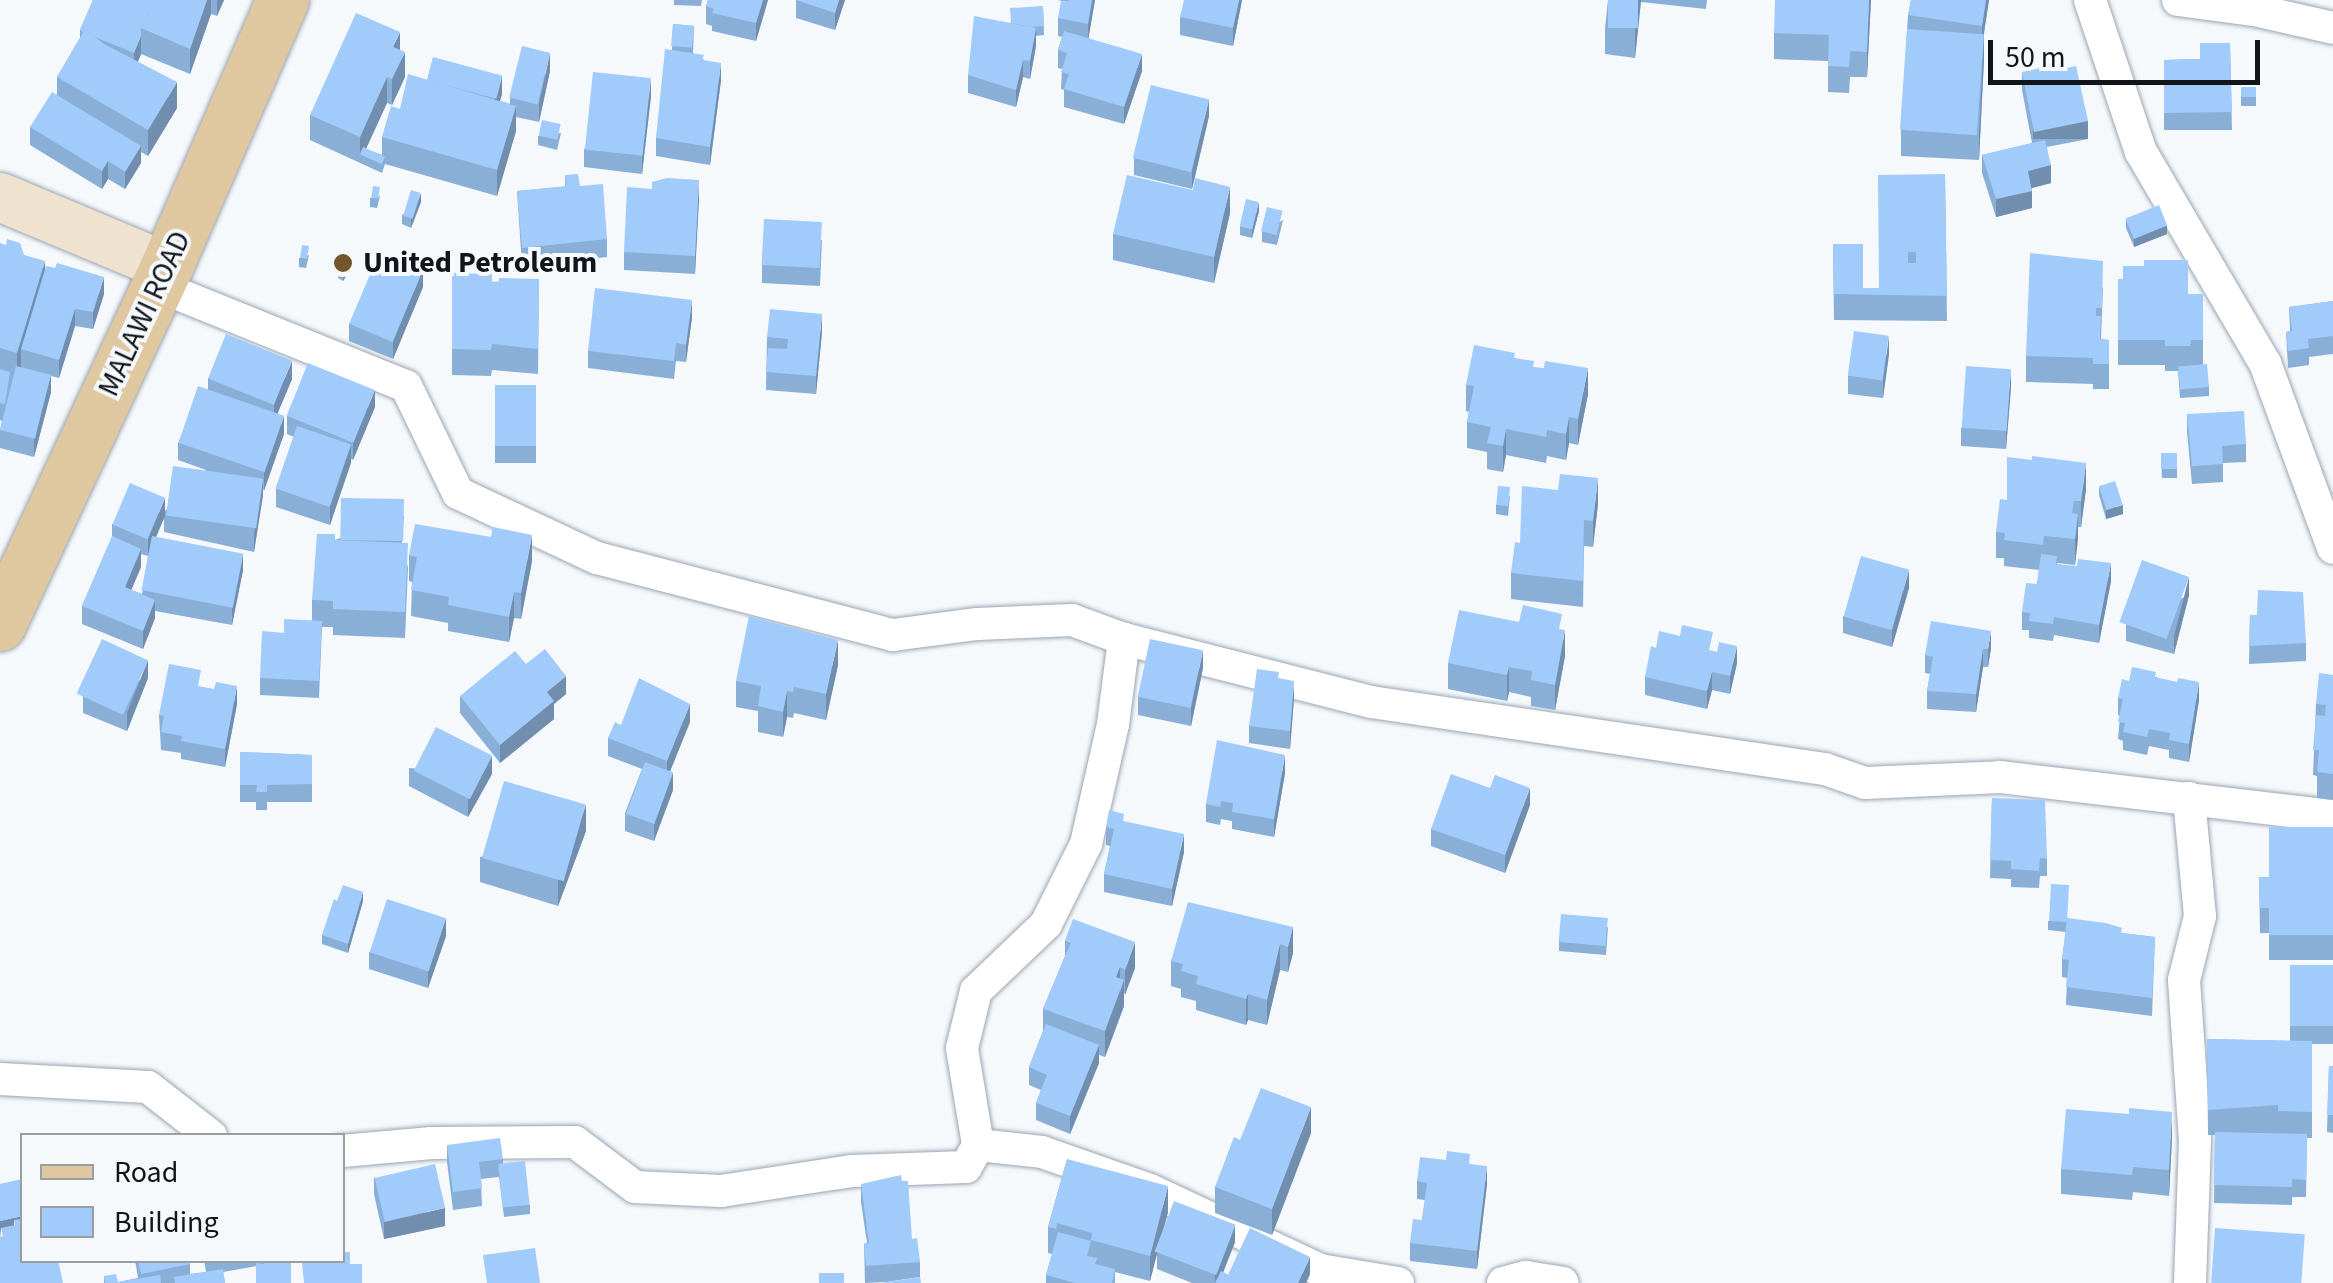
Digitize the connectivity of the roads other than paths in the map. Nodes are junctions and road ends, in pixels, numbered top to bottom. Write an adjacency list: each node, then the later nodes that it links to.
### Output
1 (283, 0): 7 (main road, MALAWI ROAD)
2 (2090, 0): 8 (street)
3 (2178, 0): 4 (street)
4 (2256, 5): 5 (street)
5 (2333, 28)
6 (0, 197): 7 (street)
7 (163, 277): 9 (main road, MALAWI ROAD); 10 (street)
8 (2333, 548)
9 (0, 625)
10 (1124, 640): 11 (street); 15 (street)
11 (2189, 798): 12 (street); 20 (street)
12 (2333, 816)
13 (0, 1079): 14 (street)
14 (208, 1133)
15 (978, 1145): 16 (street); 17 (street)
16 (345, 1151)
17 (1398, 1283)
18 (1503, 1283): 19 (street)
19 (1563, 1283)
20 (2190, 1283)

